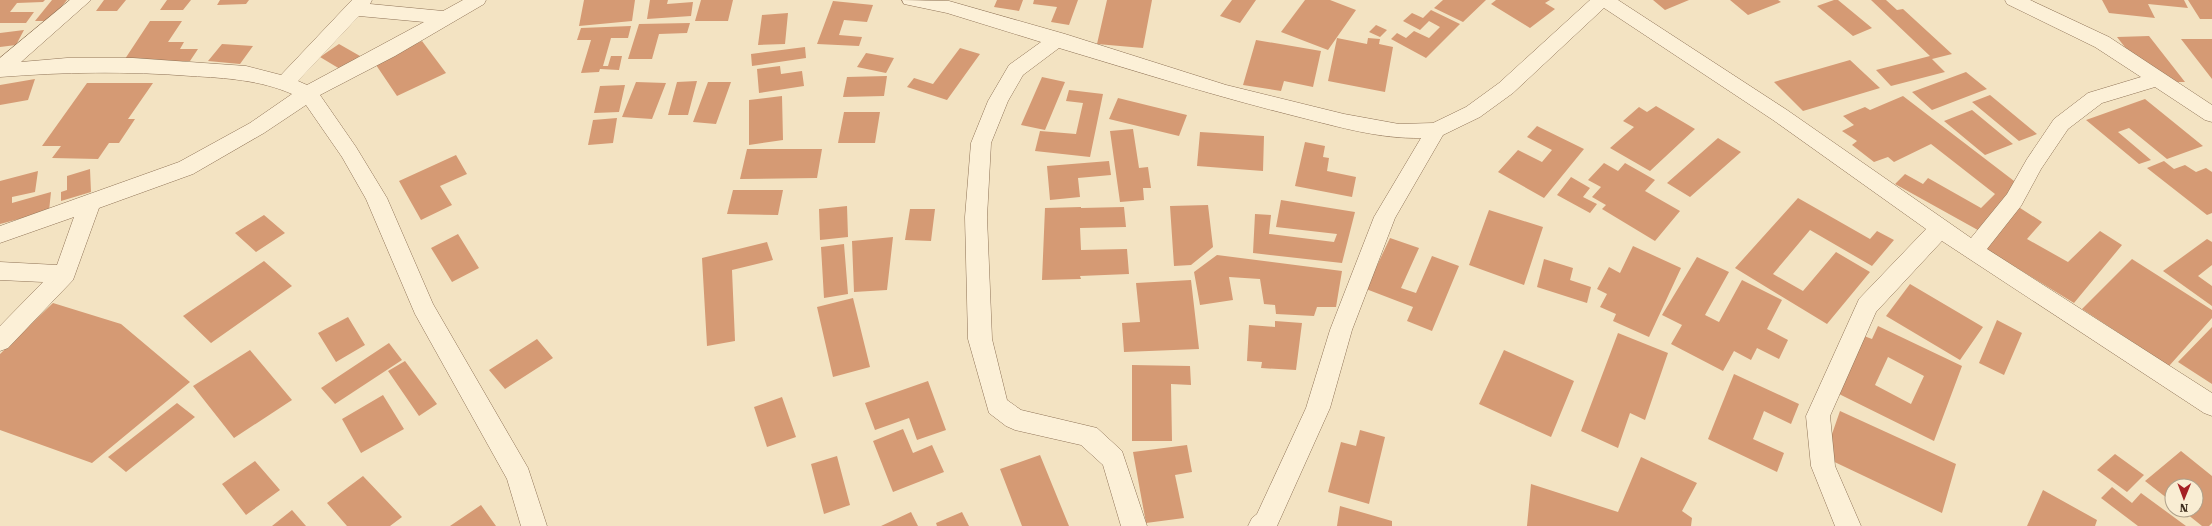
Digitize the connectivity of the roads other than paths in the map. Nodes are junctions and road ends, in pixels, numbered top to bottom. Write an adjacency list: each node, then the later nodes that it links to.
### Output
1 (82, 0): 10 (street)
2 (477, 0): 8 (street)
3 (911, 0): 9 (street)
4 (1601, 0): 17 (street)
5 (1605, 0): 19 (street)
6 (2014, 0): 11 (street)
7 (358, 4): 8 (street); 12 (street)
8 (447, 18): 13 (street)
9 (1058, 39): 17 (street); 27 (street)
10 (0, 69): 12 (street)
11 (2157, 79): 14 (street); 21 (street)
12 (285, 83): 13 (street)
13 (308, 93): 18 (street); 26 (street)
14 (2180, 94): 15 (street); 16 (street)
15 (2212, 95)
16 (2212, 116)
17 (1436, 130): 28 (street)
18 (90, 203): 20 (street); 23 (street)
19 (1941, 228): 21 (street); 29 (street)
20 (0, 236)
21 (1973, 250): 25 (street)
22 (0, 272): 23 (street)
23 (65, 274): 24 (street)
24 (0, 341)
25 (2212, 406)
26 (534, 526)
27 (1134, 526)
28 (1262, 526)
29 (1848, 526)

